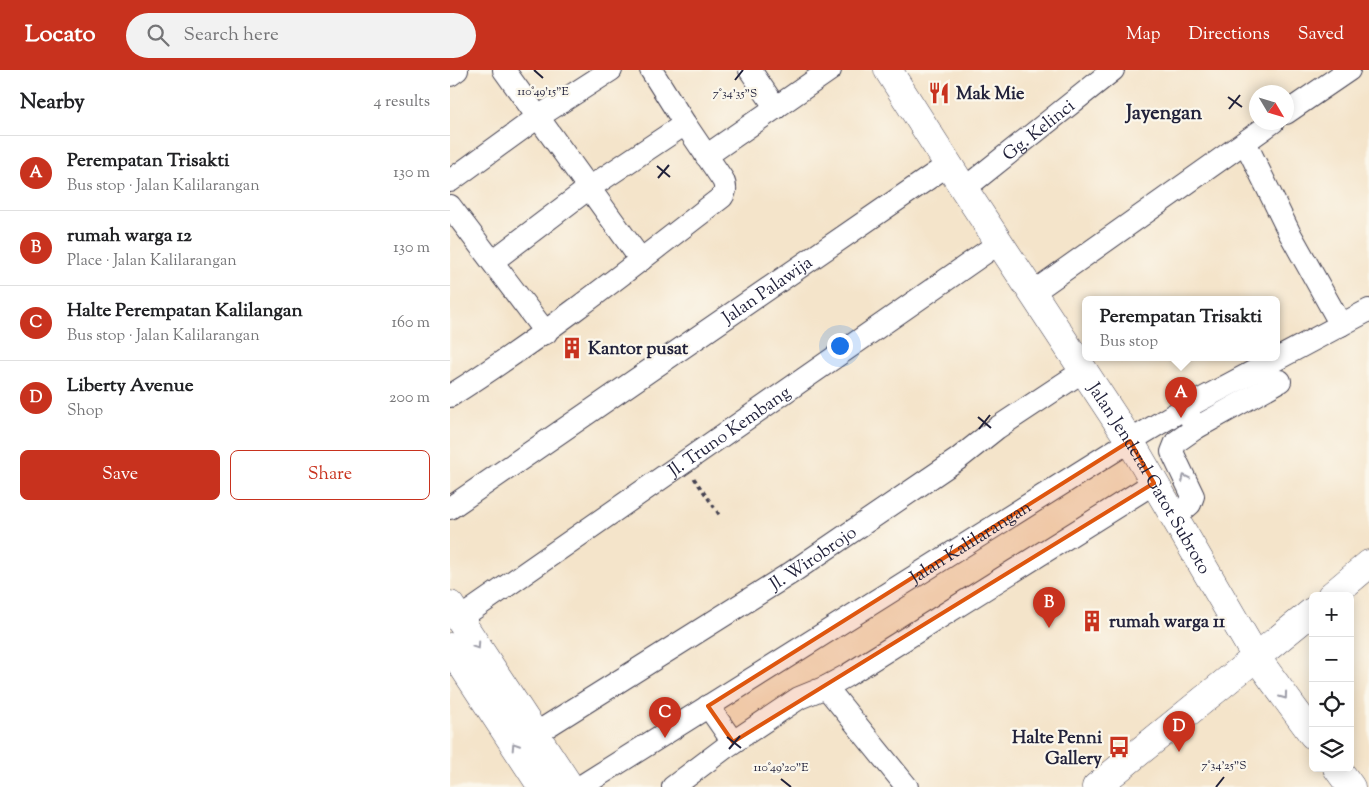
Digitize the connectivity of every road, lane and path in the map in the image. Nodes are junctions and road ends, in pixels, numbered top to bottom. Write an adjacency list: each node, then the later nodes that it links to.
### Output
1 (457, 70): 10 (street)
2 (504, 70): 13 (street)
3 (611, 70): 13 (street)
4 (651, 70): 14 (street)
5 (750, 70): 11 (street)
6 (830, 70): 11 (street)
7 (888, 70): 18 (main road, Jalan Jenderal Gatot Subroto)
8 (1113, 70): 21 (street, Gg. Kelinci)
9 (1349, 70): 12 (street)
10 (450, 75)
11 (776, 108): 17 (street)
12 (1294, 108)
13 (538, 117): 19 (street); 20 (street)
14 (684, 124): 17 (street); 20 (street)
15 (1262, 130): 16 (street)
16 (1245, 142): 26 (street); 28 (street)
17 (706, 156): 24 (street)
18 (949, 164): 21 (main road, Jalan Jenderal Gatot Subroto); 40 (street, Jalan Palawija)
19 (450, 181)
20 (589, 188): 24 (street); 25 (street)
21 (964, 189): 23 (main road, Jalan Jenderal Gatot Subroto)
22 (450, 206): 25 (street)
23 (1000, 243): 26 (main road, Jalan Jenderal Gatot Subroto); 38 (street, Jl. Truno Kembang)
24 (641, 260): 29 (street)
25 (493, 261): 29 (street)
26 (1032, 293): 32 (main road, Jalan Jenderal Gatot Subroto)
27 (1369, 310): 28 (street, Jalan Kalilarangan)
28 (1341, 325): 30 (street, Jalan Kalilarangan)
29 (546, 333): 34 (street)
30 (1280, 357)
31 (1273, 361): 35 (street, Jalan Kalilarangan)
32 (1083, 370): 37 (main road, Jalan Jenderal Gatot Subroto); 52 (street, Jl. Wirobrojo)
33 (1280, 381): 36 (street)
34 (450, 396)
35 (1185, 408): 36 (street); 37 (street, Jalan Kalilarangan)
36 (1196, 428): 42 (street, one-way to 36)
37 (1130, 441): 39 (main road, Jalan Jenderal Gatot Subroto); 50 (street, Jalan Kalilarangan)
38 (684, 463): 41 (path); 45 (street, Jl. Truno Kembang)
39 (1154, 483): 42 (main road, Jalan Jenderal Gatot Subroto); 49 (street)
40 (450, 508)
41 (720, 516)
42 (1174, 517): 48 (main road, Jalan Jenderal Gatot Subroto)
43 (1369, 564): 44 (main road)
44 (1336, 592)
45 (455, 612): 52 (main road, one-way to 52)
46 (1309, 614): 48 (main road)
47 (450, 647): 55 (main road, one-way to 47)
48 (1256, 658): 51 (main road, Jalan Jenderal Gatot Subroto, one-way to 51); 60 (main road)
49 (826, 687): 53 (street); 59 (street)
50 (708, 706): 53 (street); 57 (street, Jalan Kalilarangan)
51 (1309, 729)
52 (535, 734): 56 (main road)
53 (733, 742): 58 (street)
54 (1341, 772): 61 (main road)
55 (542, 787)
56 (570, 787)
57 (580, 787)
58 (673, 787)
59 (907, 787)
60 (1096, 787)
61 (1351, 787)

